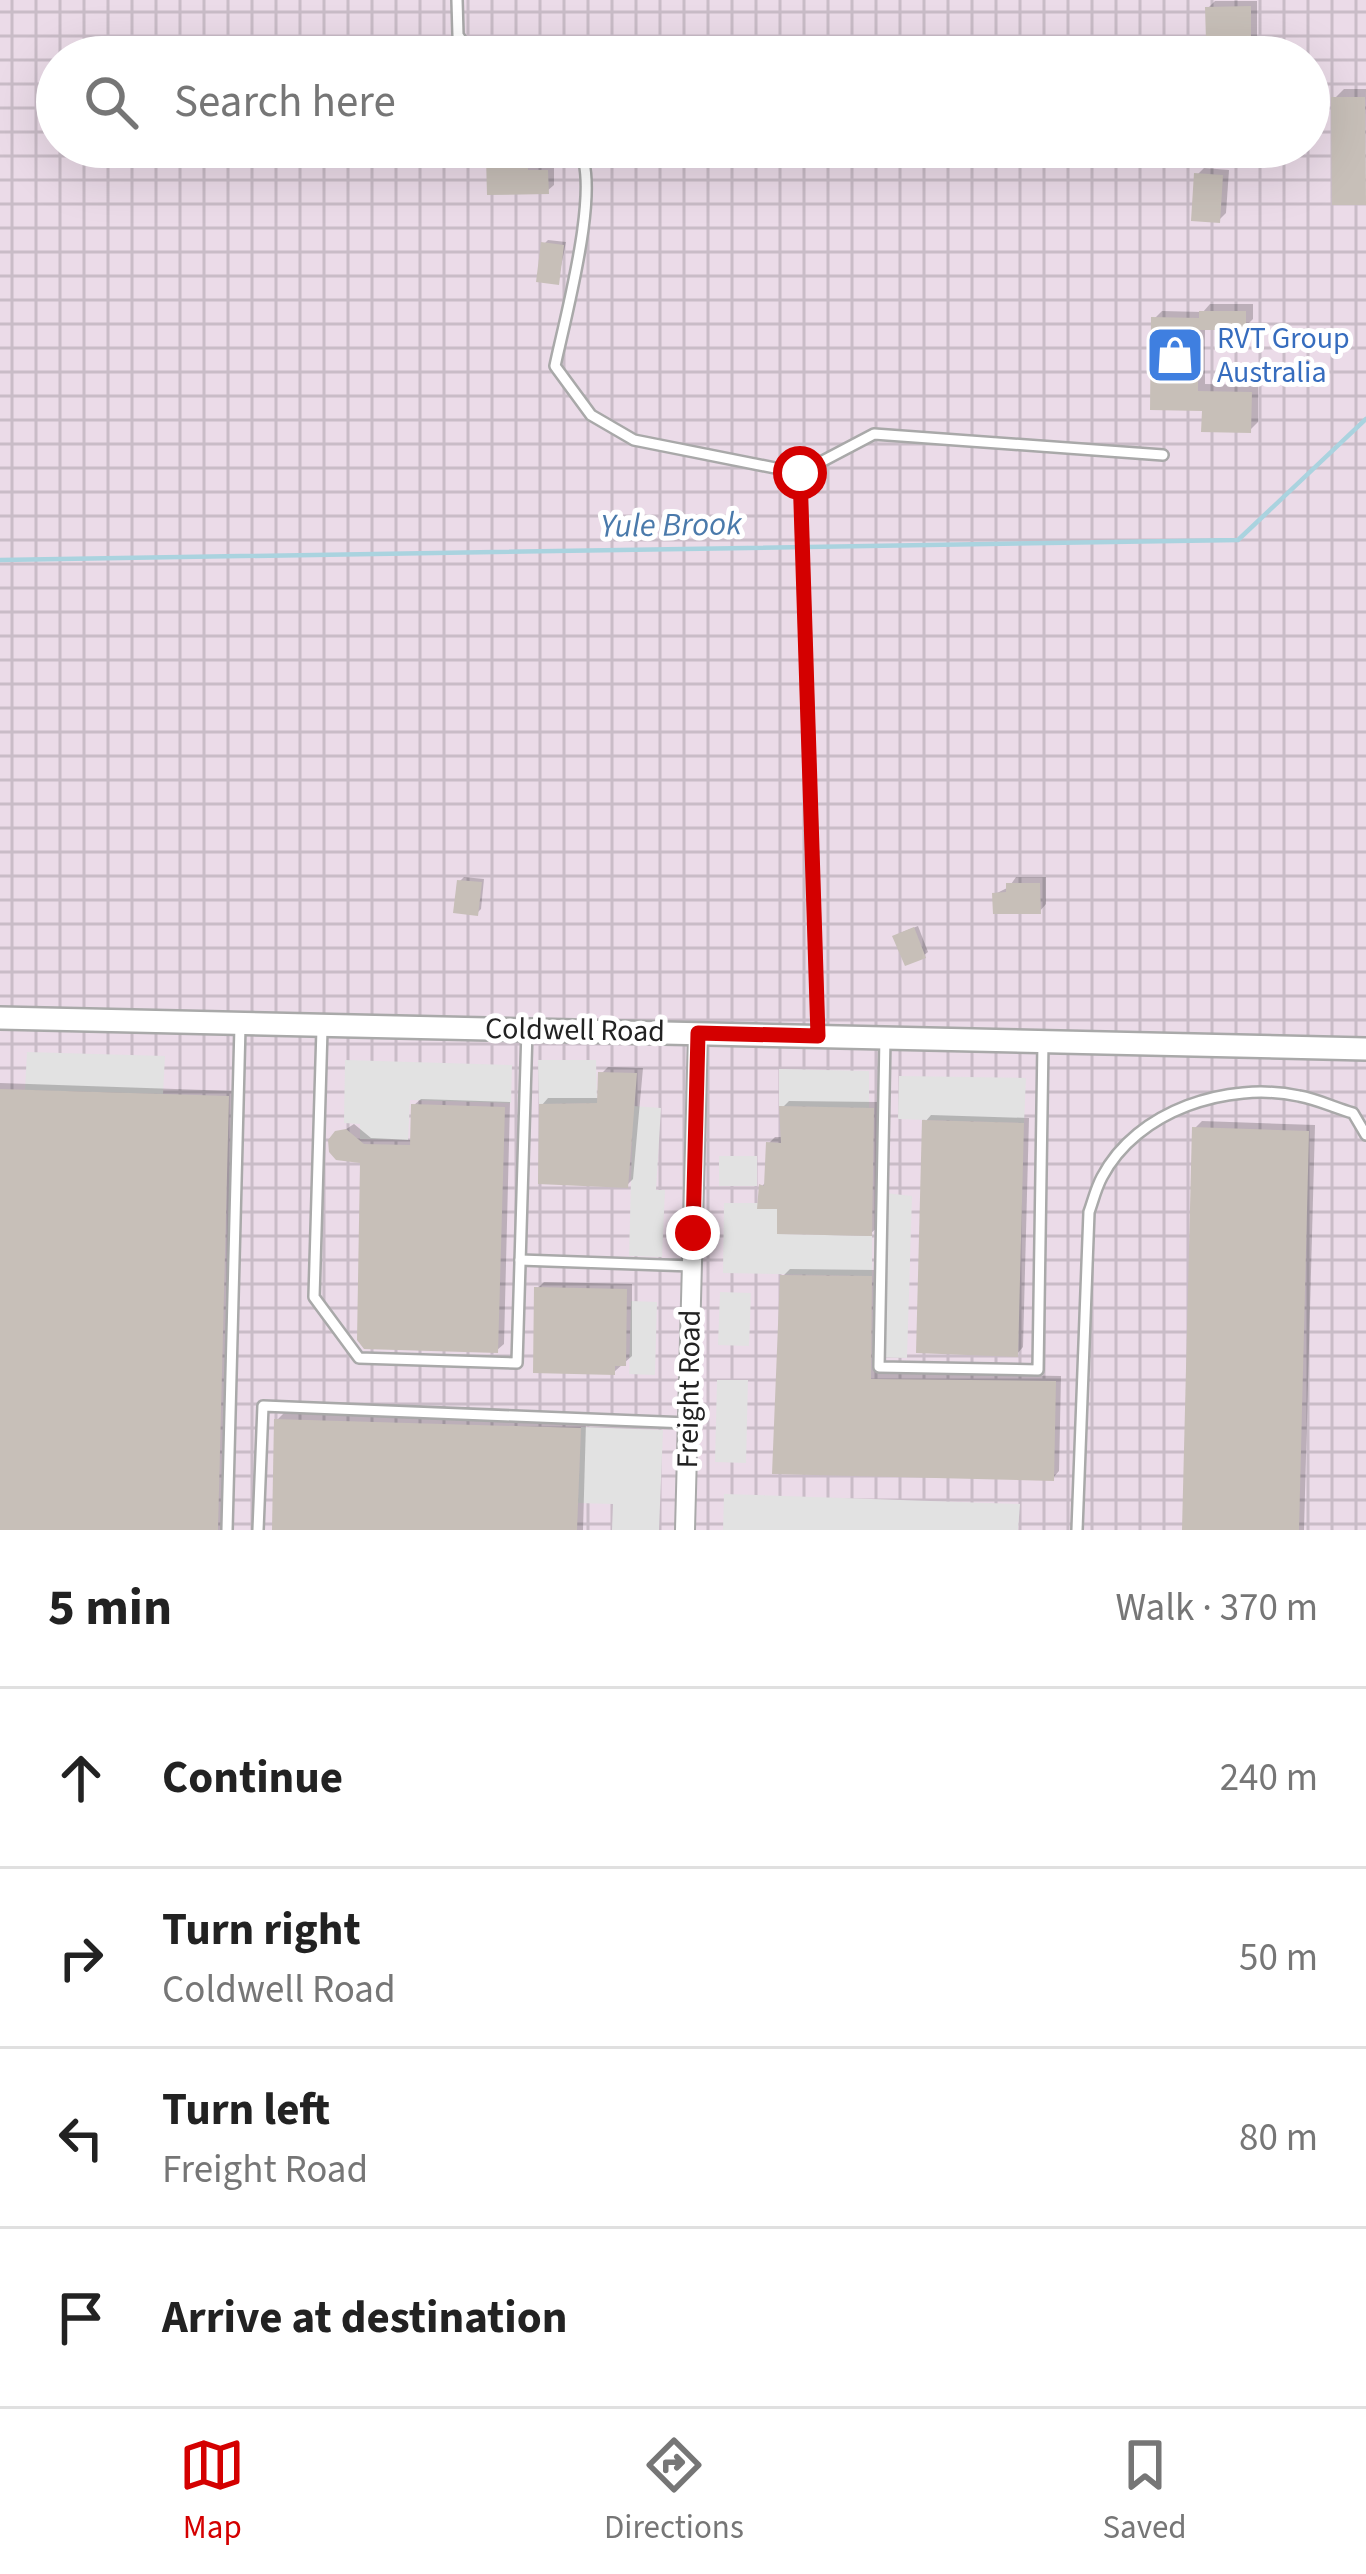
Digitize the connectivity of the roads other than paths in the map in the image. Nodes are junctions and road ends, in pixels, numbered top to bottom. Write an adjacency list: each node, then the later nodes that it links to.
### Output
1 (457, 0): 2 (lane)
2 (459, 36)
3 (586, 168): 5 (lane)
4 (1163, 455): 5 (lane)
5 (800, 473): 11 (lane)
6 (0, 1018): 7 (street, Coldwell Road)
7 (240, 1021): 8 (street, Coldwell Road); 19 (lane)
8 (322, 1023): 9 (street, Coldwell Road); 16 (lane)
9 (527, 1028): 10 (street, Coldwell Road); 16 (lane)
10 (698, 1033): 11 (street, Coldwell Road); 17 (street, Freight Road)
11 (818, 1036): 12 (street, Coldwell Road)
12 (885, 1037): 13 (street, Coldwell Road); 13 (lane)
13 (1043, 1041): 14 (street, Coldwell Road)
14 (1366, 1049)
15 (1366, 1135): 22 (lane)
16 (520, 1260): 17 (lane)
17 (692, 1266): 18 (street, Freight Road)
18 (688, 1423): 20 (lane); 21 (street, Freight Road)
19 (227, 1530)
20 (258, 1530)
21 (686, 1530)
22 (1077, 1530)

